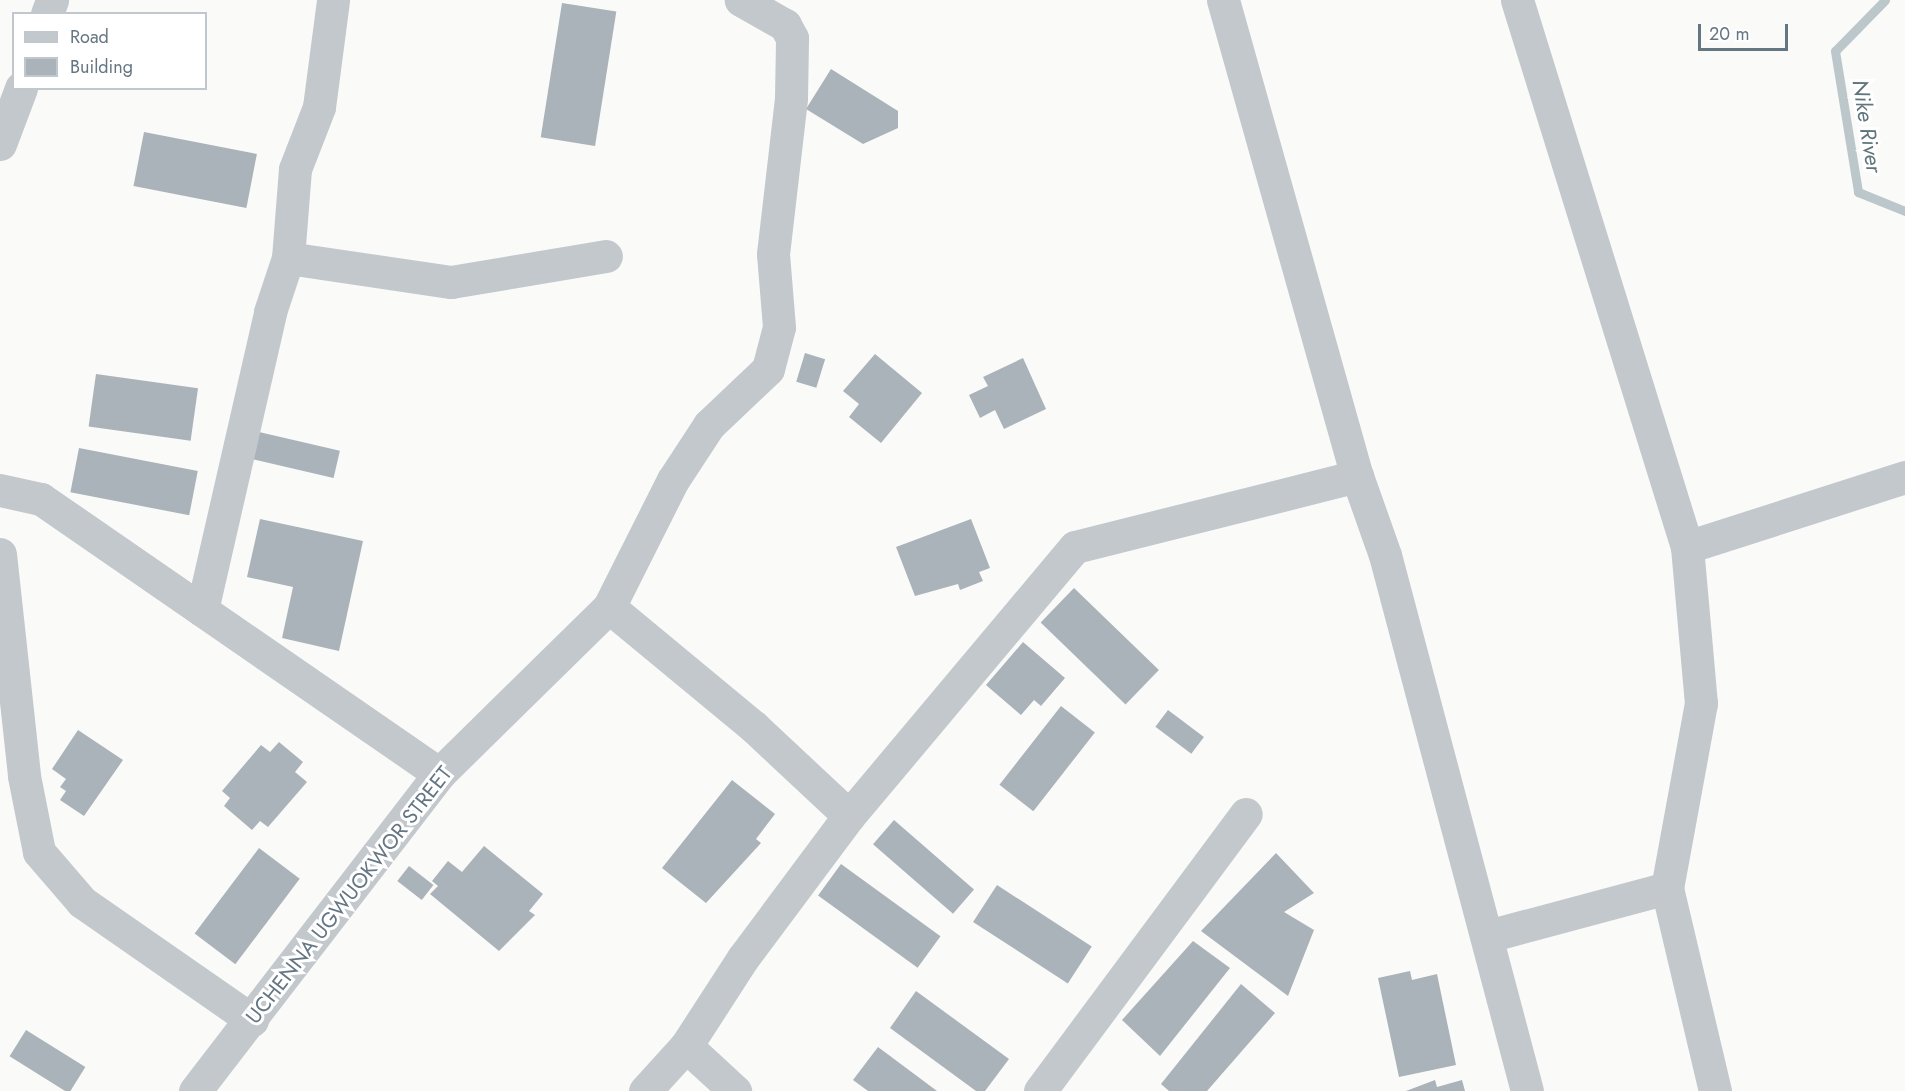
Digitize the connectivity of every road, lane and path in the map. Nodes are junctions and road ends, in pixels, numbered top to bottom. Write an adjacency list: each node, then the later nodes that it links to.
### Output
1 (333, 0): 8 (street)
2 (741, 0): 14 (street, UCHENNA UGWUOKWOR STREET)
3 (1223, 0): 9 (street)
4 (1517, 0): 12 (street)
5 (20, 90): 6 (street)
6 (0, 144)
7 (606, 256): 8 (street)
8 (288, 258): 15 (street)
9 (1357, 476): 18 (street); 20 (street)
10 (1905, 477): 12 (street)
11 (0, 490): 15 (street)
12 (1688, 547): 19 (street)
13 (0, 554): 21 (street)
14 (609, 608): 16 (street, UCHENNA UGWUOKWOR STREET); 18 (street)
15 (202, 610): 16 (street)
16 (439, 774): 21 (street, UCHENNA UGWUOKWOR STREET)
17 (1246, 814): 26 (street)
18 (849, 816): 22 (street)
19 (1667, 888): 20 (street); 28 (street)
20 (1488, 936): 27 (street)
21 (252, 1020): 23 (street, UCHENNA UGWUOKWOR STREET)
22 (686, 1046): 24 (street); 25 (street)
23 (195, 1091)
24 (645, 1091)
25 (735, 1091)
26 (1040, 1091)
27 (1527, 1091)
28 (1715, 1091)

